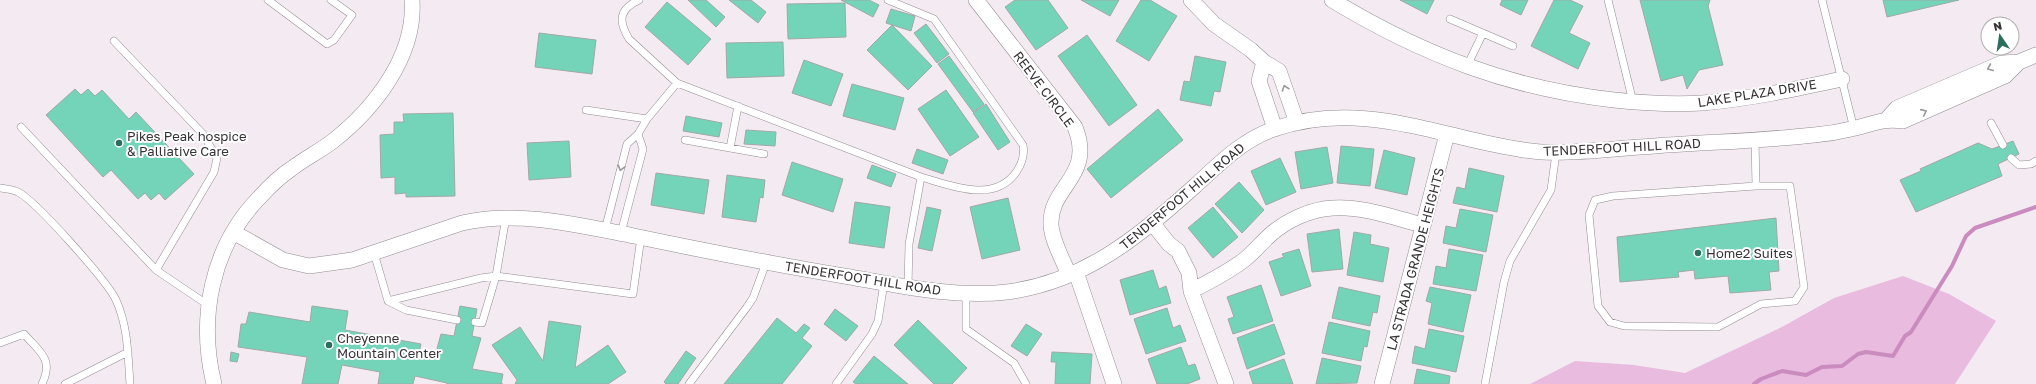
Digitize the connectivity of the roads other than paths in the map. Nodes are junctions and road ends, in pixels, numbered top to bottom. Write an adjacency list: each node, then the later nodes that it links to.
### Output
1 (268, 0): 2 (lane)
2 (331, 0)
3 (412, 0): 46 (street)
4 (640, 0): 19 (lane)
5 (888, 0): 39 (lane)
6 (976, 0): 52 (street, REEVE CIRCLE)
7 (1191, 0): 16 (street)
8 (1332, 0): 17 (street, LAKE PLAZA DRIVE)
9 (1608, 0): 20 (lane)
10 (1822, 0): 18 (lane)
11 (1450, 18): 12 (lane)
12 (1483, 33): 14 (lane); 17 (lane)
13 (114, 41): 51 (lane)
14 (1513, 46)
15 (2036, 55): 28 (street, TENDERFOOT HILL ROAD)
16 (1264, 62): 24 (street, one-way to 16); 27 (street)
17 (1467, 66): 20 (street, LAKE PLAZA DRIVE)
18 (1842, 79): 20 (street, LAKE PLAZA DRIVE); 28 (lane)
19 (677, 83): 21 (lane); 23 (lane)
20 (1633, 102)
21 (738, 106): 34 (lane); 39 (lane)
22 (586, 110): 23 (lane)
23 (647, 119): 29 (lane)
24 (1298, 123): 27 (street, TENDERFOOT HILL ROAD); 30 (street, TENDERFOOT HILL ROAD)
25 (1991, 123): 33 (lane)
26 (21, 127): 51 (lane)
27 (1275, 129): 43 (street, TENDERFOOT HILL ROAD)
28 (1854, 129): 31 (street, TENDERFOOT HILL ROAD)
29 (638, 134): 45 (lane, one-way to 45); 47 (lane)
30 (1447, 134): 35 (street, TENDERFOOT HILL ROAD); 44 (street, LA STRADA GRANDE HEIGHTS)
31 (1756, 139): 35 (street, TENDERFOOT HILL ROAD); 40 (lane)
32 (685, 140): 34 (lane)
33 (2003, 145)
34 (730, 148): 36 (lane)
35 (1556, 152): 74 (lane)
36 (764, 154)
37 (2011, 158): 38 (lane)
38 (2036, 161)
39 (922, 178): 55 (lane)
40 (1756, 186): 40 (lane)
41 (0, 188): 63 (lane)
42 (506, 216): 45 (street, TENDERFOOT HILL ROAD); 49 (street, TENDERFOOT HILL ROAD); 53 (lane)
43 (1153, 224): 52 (street, TENDERFOOT HILL ROAD); 56 (street)
44 (1423, 225): 56 (street); 73 (street, LA STRADA GRANDE HEIGHTS)
45 (605, 230): 47 (street, TENDERFOOT HILL ROAD)
46 (233, 232): 49 (street, TENDERFOOT HILL ROAD); 59 (street)
47 (621, 233): 48 (street, TENDERFOOT HILL ROAD)
48 (641, 237): 50 (street, TENDERFOOT HILL ROAD); 53 (lane)
49 (374, 253): 58 (lane)
50 (766, 262): 54 (street, TENDERFOOT HILL ROAD); 68 (lane)
51 (156, 270): 59 (lane)
52 (1073, 273): 57 (street, TENDERFOOT HILL ROAD); 71 (street, REEVE CIRCLE)
53 (496, 276): 58 (lane); 61 (lane)
54 (884, 283): 55 (street, TENDERFOOT HILL ROAD); 69 (lane)
55 (908, 287): 57 (street, TENDERFOOT HILL ROAD)
56 (1191, 291): 72 (street)
57 (966, 293): 70 (lane)
58 (388, 301): 60 (lane)
59 (208, 305): 67 (street)
60 (457, 320)
61 (475, 322)
62 (0, 343): 64 (lane)
63 (128, 352): 65 (lane); 66 (lane)
64 (42, 384)
65 (65, 384)
66 (130, 384)
67 (214, 384)
68 (689, 384)
69 (836, 384)
70 (1026, 384)
71 (1114, 384)
72 (1226, 384)
73 (1382, 384)
74 (1485, 384)

